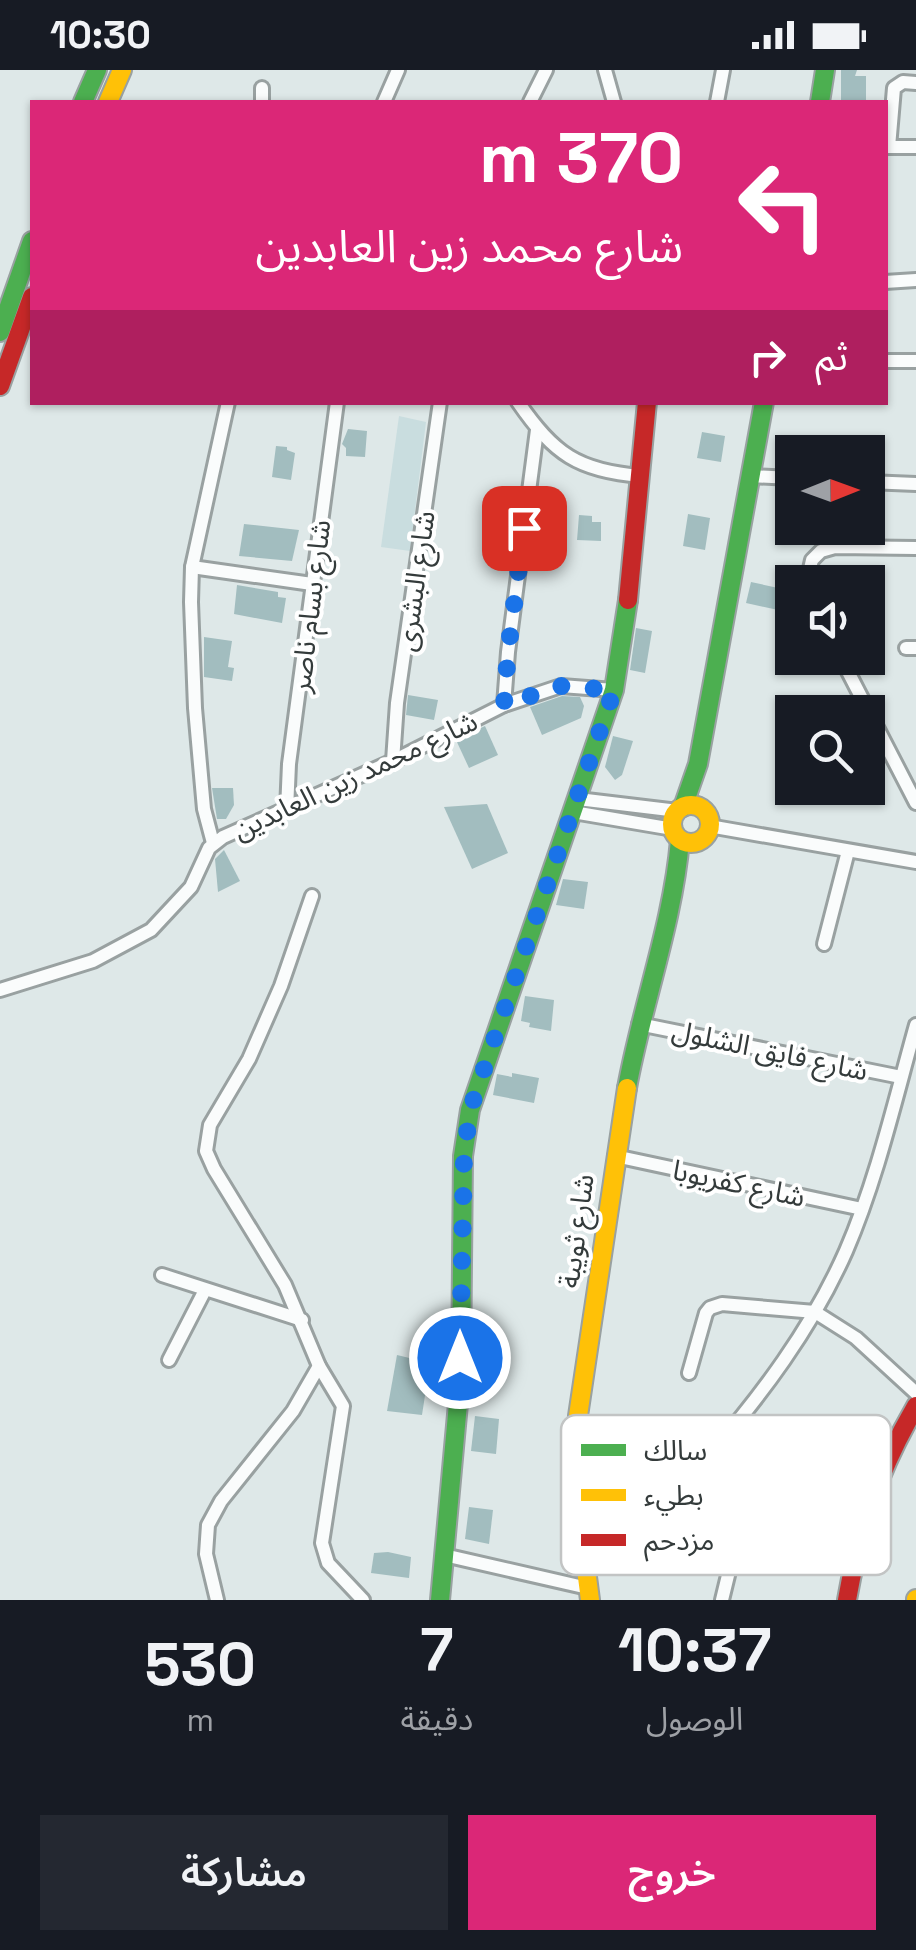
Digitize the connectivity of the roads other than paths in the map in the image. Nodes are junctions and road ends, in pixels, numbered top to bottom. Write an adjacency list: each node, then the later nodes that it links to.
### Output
1 (97, 70): 9 (street)
2 (122, 70): 10 (street)
3 (398, 70): 11 (street)
4 (546, 70): 12 (street)
5 (606, 70): 13 (street)
6 (723, 70): 14 (street)
7 (826, 70): 15 (street)
8 (916, 83): 16 (street)
9 (85, 100)
10 (109, 100)
11 (385, 100)
12 (531, 100)
13 (614, 100)
14 (717, 100)
15 (820, 100)
16 (888, 139)
17 (888, 147): 18 (street)
18 (916, 147)
19 (30, 247): 23 (street)
20 (916, 280): 21 (street)
21 (888, 282)
22 (30, 303): 26 (street)
23 (0, 332)
24 (888, 361): 25 (street)
25 (916, 361)
26 (0, 386)
27 (227, 405): 41 (street, شارع محمد زين العابدين)
28 (337, 405): 42 (street, شارع بسام ناصر)
29 (440, 405): 46 (street, شارع البشرى)
30 (520, 405): 33 (street)
31 (647, 405): 34 (street)
32 (763, 405): 35 (street, شارع ثويبة)
33 (537, 430): 34 (street); 45 (street)
34 (641, 476): 44 (street)
35 (750, 476): 36 (street); 50 (street, شارع ثويبة)
36 (775, 477)
37 (885, 483): 38 (street)
38 (916, 484)
39 (916, 548): 40 (street)
40 (811, 565)
41 (192, 567): 42 (street); 51 (street, شارع محمد زين العابدين)
42 (312, 584): 49 (street, شارع بسام ناصر)
43 (850, 675): 47 (street)
44 (614, 690): 45 (street, شارع محمد زين العابدين); 48 (street)
45 (504, 705): 46 (street, شارع محمد زين العابدين)
46 (393, 760): 49 (street, شارع محمد زين العابدين)
47 (916, 803)
48 (576, 806): 50 (street); 74 (street)
49 (287, 810): 51 (street, شارع محمد زين العابدين)
50 (689, 823): 52 (street); 57 (street, شارع ثويبة)
51 (213, 843): 56 (street, شارع محمد زين العابدين)
52 (848, 851): 53 (street); 55 (street)
53 (916, 862)
54 (312, 896): 65 (street)
55 (824, 944)
56 (0, 990)
57 (639, 1024): 59 (street, شارع فايق الشلول); 60 (street, شارع ثويبة)
58 (916, 1025): 59 (street)
59 (901, 1078): 61 (street)
60 (615, 1156): 61 (street, شارع كفريوبا); 71 (street, شارع ثويبة)
61 (862, 1209): 64 (street)
62 (162, 1275): 63 (street)
63 (205, 1290): 65 (street); 66 (street)
64 (816, 1312): 68 (street); 69 (street); 72 (street)
65 (302, 1320): 67 (street)
66 (169, 1360)
67 (319, 1366): 78 (street); 79 (street)
68 (690, 1373)
69 (916, 1393)
70 (916, 1406): 73 (street)
71 (578, 1415)
72 (743, 1415)
73 (891, 1447)
74 (444, 1555): 77 (street); 80 (street)
75 (728, 1575): 81 (street)
76 (851, 1575): 82 (street)
77 (588, 1594)
78 (217, 1600)
79 (363, 1600)
80 (440, 1600)
81 (722, 1600)
82 (847, 1600)

